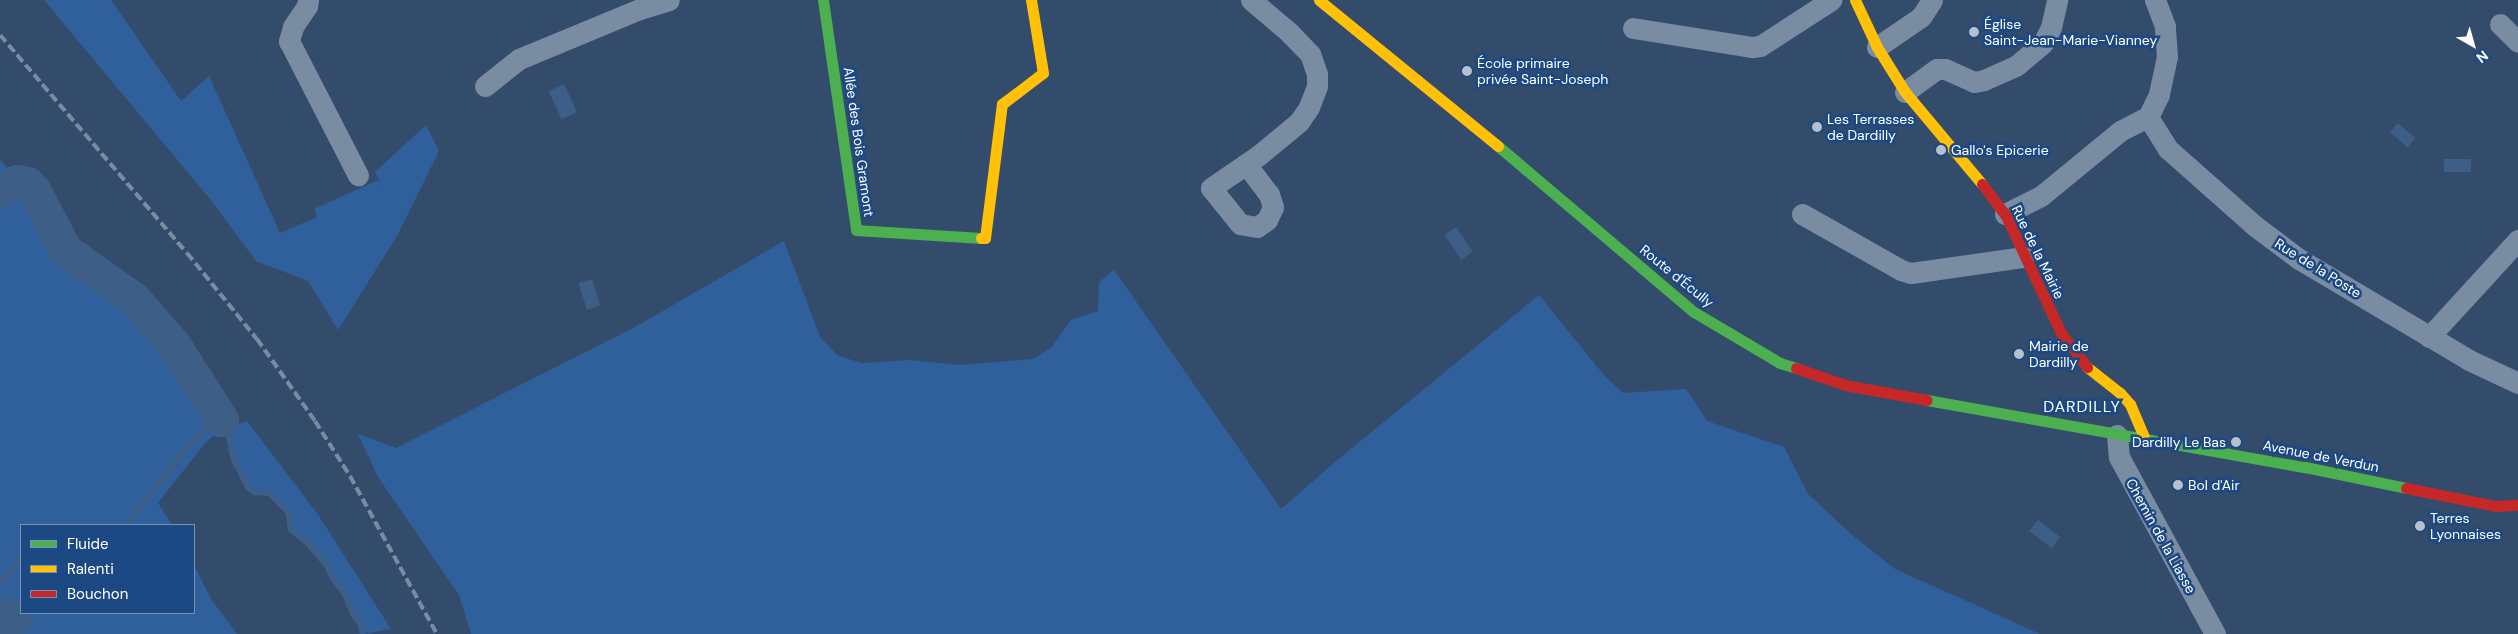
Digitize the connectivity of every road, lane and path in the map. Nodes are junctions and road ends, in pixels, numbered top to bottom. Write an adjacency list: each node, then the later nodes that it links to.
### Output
1 (308, 0): 20 (street)
2 (669, 0): 16 (street)
3 (823, 0): 4 (street, Allée des Bois Gramont)
4 (1031, 0)
5 (1251, 0): 19 (street)
6 (1319, 0): 27 (street, Route d'Écully)
7 (1831, 0): 13 (street)
8 (1855, 0): 15 (street, Rue de la Mairie)
9 (1932, 0): 15 (street)
10 (2056, 0): 17 (street)
11 (2155, 0): 18 (street)
12 (2500, 24): 14 (street)
13 (1633, 28)
14 (2518, 42)
15 (1876, 47): 17 (street, Rue de la Mairie)
16 (485, 86)
17 (1905, 92): 22 (street, Rue de la Mairie)
18 (2148, 117): 22 (street); 25 (street, Rue de la Poste)
19 (1246, 164)
20 (358, 174)
21 (1802, 214): 24 (street)
22 (2005, 214): 24 (street, Rue de la Mairie)
23 (2518, 240): 25 (street)
24 (2024, 258): 28 (street, Rue de la Mairie)
25 (2429, 337): 26 (street, Rue de la Poste)
26 (2518, 383)
27 (2117, 435): 28 (street, Avenue de Verdun); 30 (street, Chemin de la Liasse)
28 (2145, 440): 29 (street, Avenue de Verdun)
29 (2518, 504)
30 (2215, 634)

